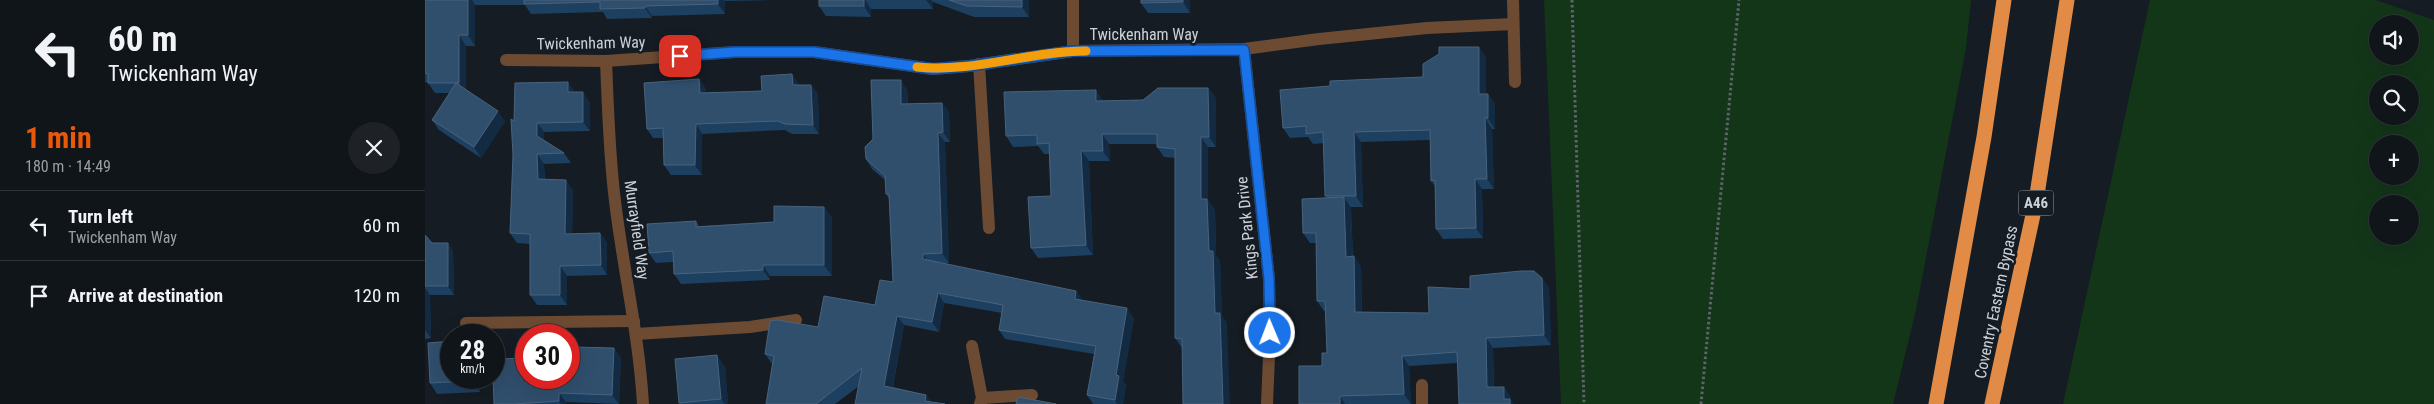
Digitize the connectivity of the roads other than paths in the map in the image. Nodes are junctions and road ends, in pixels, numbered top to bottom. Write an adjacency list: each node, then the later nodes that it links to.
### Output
1 (1073, 0): 7 (street)
2 (1513, 0): 5 (street)
3 (2004, 0): 24 (highway)
4 (2067, 0): 25 (highway, Coventry Eastern Bypass / A46)
5 (1513, 24): 6 (street, Twickenham Way); 11 (street)
6 (1244, 50): 7 (street, Twickenham Way); 22 (street, Kings Park Drive)
7 (1073, 51): 10 (street, Twickenham Way)
8 (506, 60): 9 (street, Twickenham Way)
9 (606, 60): 10 (street, Twickenham Way); 14 (street, Murrayfield Way)
10 (979, 64): 12 (street)
11 (1515, 82)
12 (989, 228)
13 (795, 320): 16 (street)
14 (634, 321): 15 (street); 16 (street, Murrayfield Way)
15 (466, 323)
16 (636, 334): 21 (street, Murrayfield Way)
17 (972, 346): 20 (street)
18 (1422, 385): 23 (street)
19 (1032, 395): 20 (street)
20 (981, 401)
21 (643, 404)
22 (1267, 404)
23 (1422, 404)
24 (1936, 404)
25 (1992, 404)

